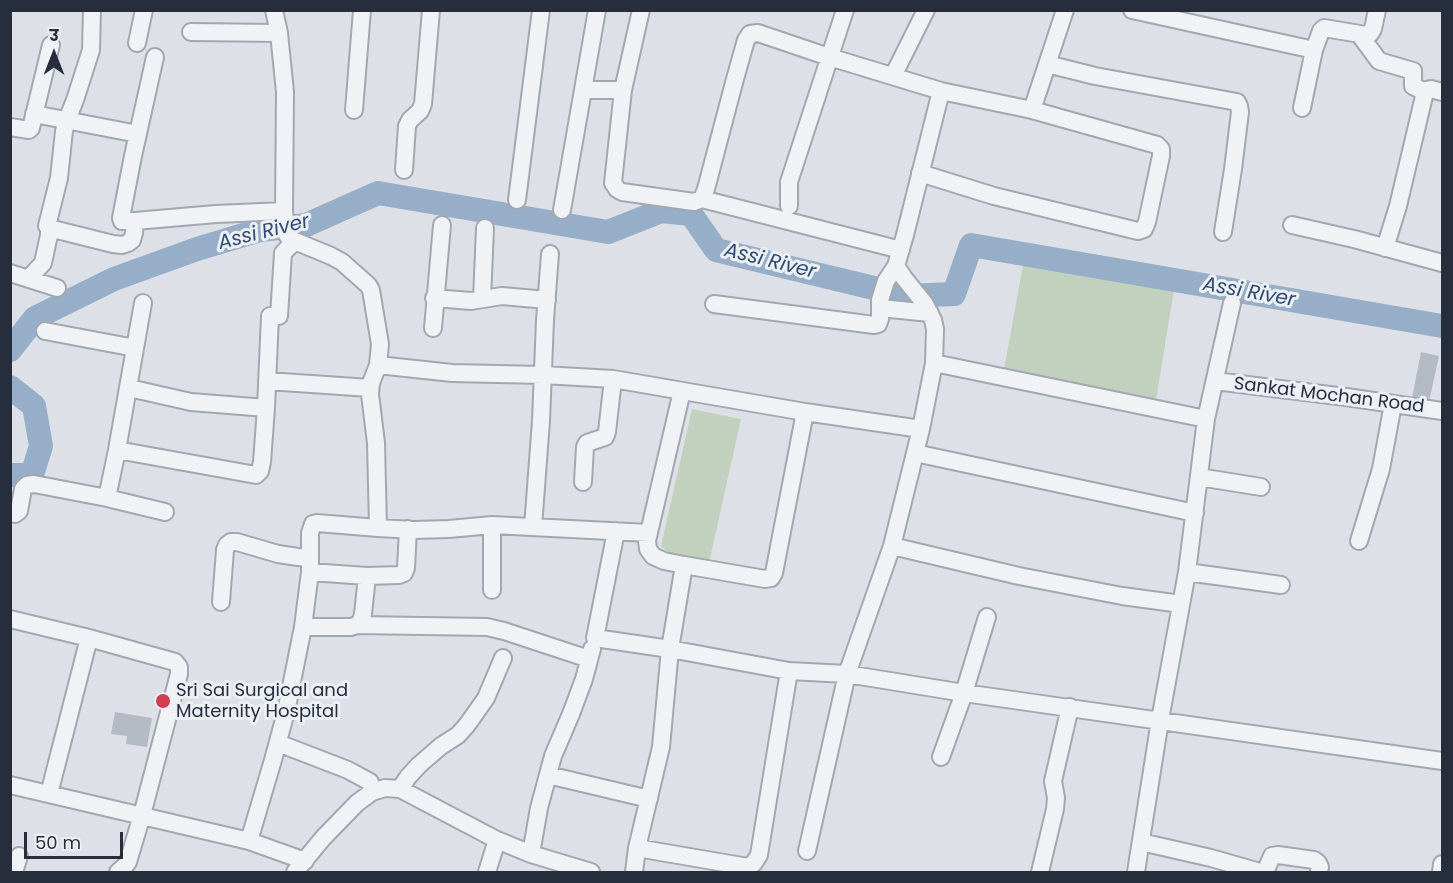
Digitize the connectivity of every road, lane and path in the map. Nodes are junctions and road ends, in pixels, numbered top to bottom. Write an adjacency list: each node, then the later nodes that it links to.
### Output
1 (92, 10): 33 (street)
2 (144, 10): 17 (street)
3 (274, 10): 15 (street)
4 (362, 10): 30 (street)
5 (431, 10): 36 (street)
6 (541, 10): 39 (street)
7 (597, 10): 24 (street)
8 (641, 10): 25 (street)
9 (845, 10): 21 (street)
10 (926, 10): 23 (street)
11 (1065, 10): 22 (street)
12 (1132, 10): 19 (street)
13 (1377, 10): 16 (street)
14 (191, 32): 15 (street)
15 (279, 33): 42 (street)
16 (1359, 34): 19 (street); 27 (street)
17 (137, 43)
18 (51, 45): 32 (street)
19 (1314, 50): 29 (street)
20 (155, 57): 35 (street)
21 (831, 57): 23 (street); 38 (street); 40 (street)
22 (1047, 64): 31 (street); 48 (street)
23 (893, 76): 26 (street)
24 (584, 90): 25 (street); 41 (street)
25 (623, 90): 38 (street)
26 (941, 91): 31 (street); 37 (street)
27 (1425, 92): 28 (street); 50 (street)
28 (1443, 92)
29 (1302, 108)
30 (354, 110)
31 (1032, 110): 37 (street)
32 (34, 114): 33 (street); 34 (street)
33 (67, 120): 35 (street); 46 (street)
34 (10, 127)
35 (138, 134): 43 (street)
36 (404, 170)
37 (920, 173): 51 (street)
38 (702, 199): 51 (street)
39 (517, 200)
40 (789, 206)
41 (562, 210)
42 (284, 214): 43 (street); 49 (street)
43 (135, 221): 46 (street)
44 (442, 225): 58 (street)
45 (1292, 225): 50 (street)
46 (49, 228): 56 (street)
47 (485, 228): 59 (street)
48 (1223, 232)
49 (291, 238): 70 (street); 73 (street)
50 (1385, 248): 53 (street)
51 (901, 250): 54 (street)
52 (550, 254): 60 (street)
53 (1443, 263)
54 (900, 272): 64 (street); 65 (street)
55 (10, 273): 56 (street)
56 (29, 278): 57 (street)
57 (57, 288)
58 (434, 298): 59 (street); 66 (street)
59 (482, 299): 60 (street)
60 (547, 300): 71 (street)
61 (143, 303): 68 (street)
62 (1232, 303): 74 (street)
63 (714, 304): 64 (street)
64 (880, 304): 65 (street)
65 (928, 309): 69 (street)
66 (433, 328)
67 (45, 330): 68 (street)
68 (135, 348): 75 (street)
69 (934, 363): 82 (street); 83 (street)
70 (378, 365): 71 (street); 76 (street)
71 (543, 375): 72 (street); 94 (street)
72 (613, 379): 77 (street); 87 (street)
73 (267, 381): 76 (street); 79 (street)
74 (1215, 381): 78 (street, Sankat Mochan Road); 82 (street)
75 (129, 388): 79 (street); 84 (street)
76 (370, 388): 95 (street)
77 (682, 391): 80 (street); 98 (street)
78 (1393, 404): 81 (street, Sankat Mochan Road); 99 (street)
79 (266, 408): 84 (street)
80 (805, 411): 83 (street); 102 (street)
81 (1443, 411)
82 (1206, 419): 86 (street)
83 (921, 429): 85 (street)
84 (117, 450): 89 (street)
85 (915, 453): 92 (street); 100 (street)
86 (1199, 477): 88 (street); 92 (street)
87 (584, 482)
88 (1261, 487)
89 (107, 498): 90 (street); 91 (street)
90 (165, 512)
91 (10, 513)
92 (1195, 513): 103 (street)
93 (492, 525): 94 (street); 96 (street); 106 (street)
94 (533, 527): 97 (street)
95 (378, 528): 96 (street); 101 (street)
96 (408, 529): 104 (street)
97 (616, 531): 98 (street); 114 (street)
98 (649, 533): 102 (street)
99 (1359, 541)
100 (892, 546): 108 (street); 119 (street)
101 (310, 565): 104 (street); 107 (street); 112 (street)
102 (684, 565): 115 (street)
103 (1187, 572): 105 (street); 108 (street)
104 (367, 576): 111 (street)
105 (1281, 585)
106 (492, 591)
107 (221, 602)
108 (1182, 604): 122 (street)
109 (987, 617): 120 (street)
110 (10, 619): 113 (street)
111 (357, 625): 112 (street); 117 (street)
112 (303, 627): 123 (street)
113 (89, 638): 130 (street); 132 (street)
114 (595, 638): 115 (street); 117 (street)
115 (670, 649): 118 (street); 131 (street)
116 (503, 658): 128 (street)
117 (589, 659): 126 (street)
118 (789, 671): 119 (street); 143 (street)
119 (847, 674): 120 (street); 137 (street)
120 (964, 693): 121 (street); 124 (street)
121 (1070, 707): 122 (street); 149 (street)
122 (1160, 720): 125 (street); 135 (street)
123 (278, 743): 129 (street); 134 (street)
124 (941, 757)
125 (1443, 761)
126 (548, 775): 131 (street); 138 (street)
127 (10, 785): 130 (street)
128 (400, 789): 129 (street); 133 (street)
129 (372, 792): 142 (street)
130 (49, 794): 132 (street)
131 (649, 800): 136 (street)
132 (142, 815): 134 (street); 146 (street)
133 (497, 840): 138 (street); 147 (street)
134 (249, 841): 142 (street)
135 (1141, 842): 141 (street); 150 (street)
136 (637, 849): 143 (street); 148 (street)
137 (807, 851)
138 (531, 854): 144 (street)
139 (19, 856): 145 (street)
140 (1443, 864): 152 (street)
141 (1210, 865): 151 (street)
142 (300, 867)
143 (756, 870)
144 (585, 872)
145 (14, 873)
146 (118, 873)
147 (487, 873)
148 (634, 873)
149 (1040, 873)
150 (1136, 873)
151 (1319, 873)
152 (1441, 873)

